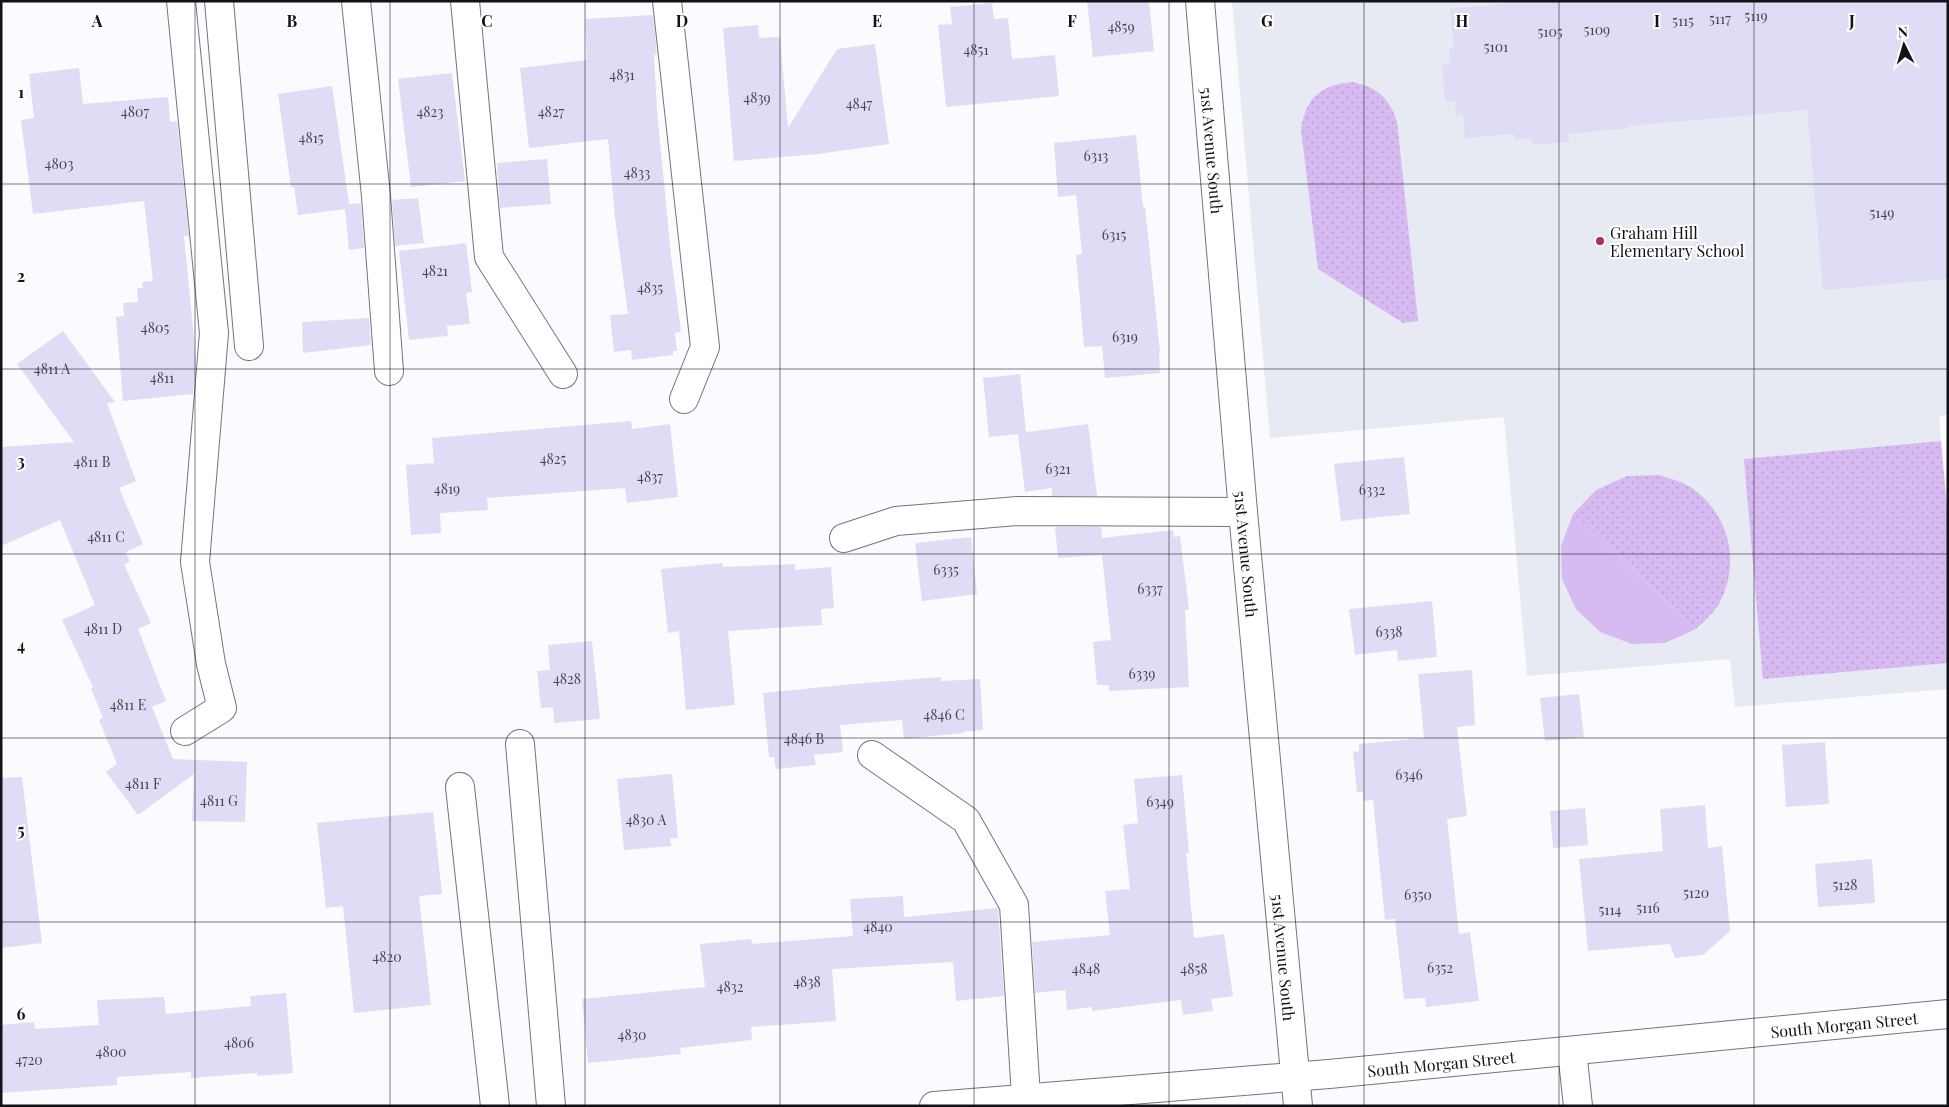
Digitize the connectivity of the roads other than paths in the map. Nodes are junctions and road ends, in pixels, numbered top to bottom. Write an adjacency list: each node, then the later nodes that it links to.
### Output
1 (181, 1): 13 (street)
2 (219, 1): 7 (street)
3 (356, 1): 8 (street)
4 (465, 1): 9 (street)
5 (667, 1): 10 (street)
6 (1200, 1): 11 (street, 51st Avenue South)
7 (249, 346)
8 (389, 371)
9 (563, 374)
10 (684, 399)
11 (1243, 512): 12 (street); 19 (street, 51st Avenue South)
12 (844, 538)
13 (185, 731)
14 (520, 744): 22 (street)
15 (872, 756): 20 (street)
16 (460, 787): 21 (street)
17 (1948, 1014): 18 (street, South Morgan Street)
18 (1572, 1051): 19 (street, South Morgan Street); 25 (street)
19 (1296, 1077): 20 (street, South Morgan Street); 24 (street, 51st Avenue South)
20 (1026, 1097): 23 (street, South Morgan Street)
21 (496, 1106)
22 (551, 1106)
23 (934, 1106)
24 (1298, 1106)
25 (1578, 1106)

